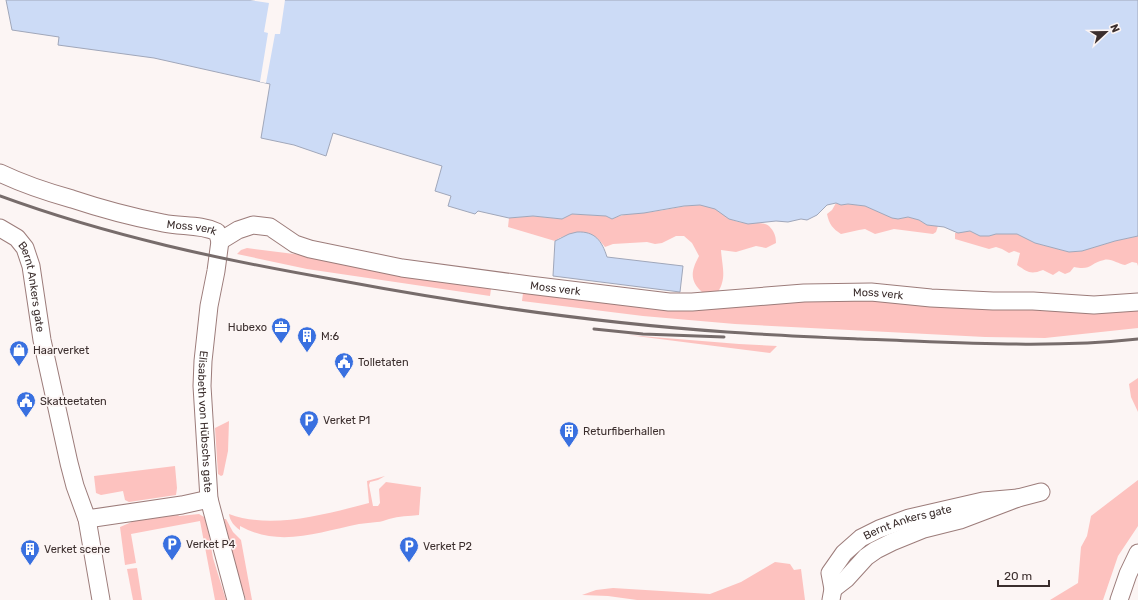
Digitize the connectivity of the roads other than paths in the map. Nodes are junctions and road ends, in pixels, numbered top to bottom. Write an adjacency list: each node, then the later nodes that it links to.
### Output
1 (0, 173): 3 (street, Moss verk)
2 (0, 228): 7 (street, Bernt Ankers gate)
3 (220, 241): 4 (street, Moss verk); 6 (street, Elisabeth von Hübschs gate)
4 (1138, 302)
5 (1041, 492): 9 (street, Bernt Ankers gate)
6 (209, 499): 7 (street); 11 (street, Elisabeth von Hübschs gate)
7 (87, 519): 10 (street, Bernt Ankers gate)
8 (1138, 553): 12 (street)
9 (832, 595)
10 (101, 600)
11 (236, 600)
12 (1119, 600)

